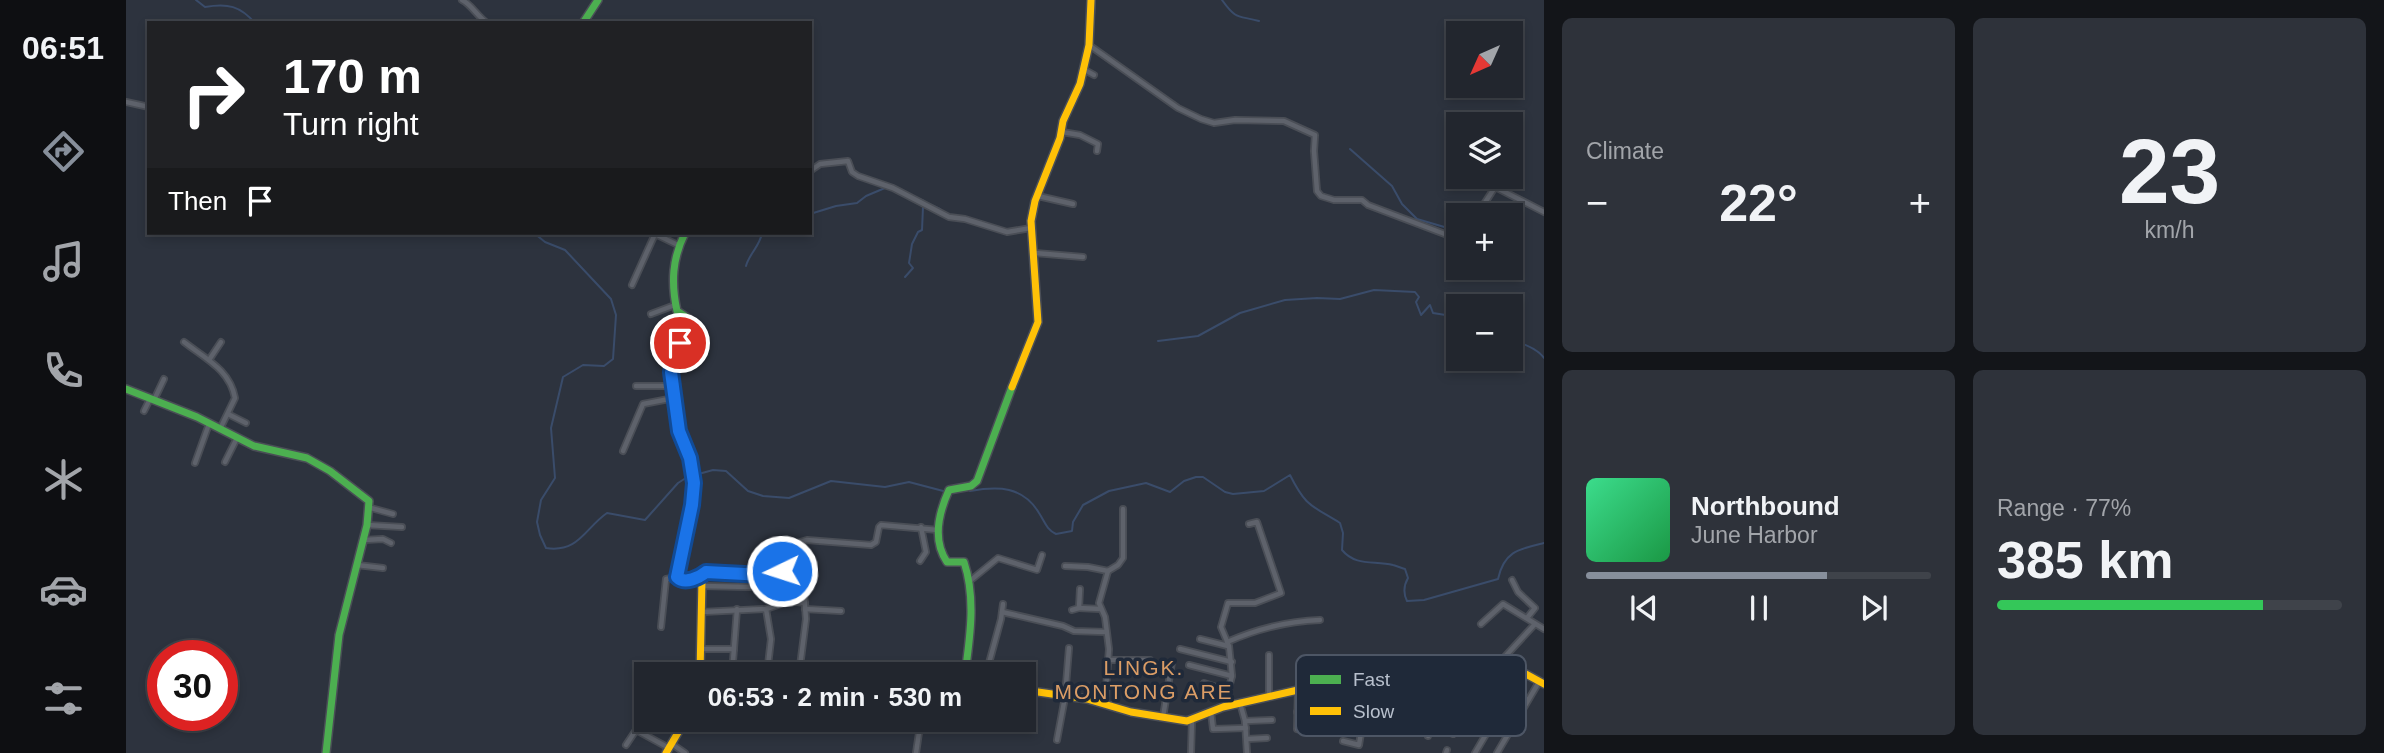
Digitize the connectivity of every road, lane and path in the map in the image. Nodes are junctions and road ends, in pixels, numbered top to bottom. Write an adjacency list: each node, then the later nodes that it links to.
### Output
1 (462, 0): 4 (street)
2 (598, 0): 5 (street)
3 (1091, 0): 6 (street)
4 (484, 21)
5 (584, 21)
6 (1089, 45): 7 (street); 19 (street)
7 (1082, 69): 8 (street); 11 (street)
8 (1094, 75)
9 (126, 102): 10 (street)
10 (147, 107)
11 (1061, 132): 12 (street); 14 (street)
12 (1097, 152)
13 (812, 170): 18 (street)
14 (1038, 196): 16 (street); 18 (street)
15 (1485, 203): 17 (street)
16 (1073, 204)
17 (1544, 212)
18 (1031, 228): 23 (street)
19 (1446, 234)
20 (655, 235): 22 (street); 25 (street)
21 (684, 235): 22 (street)
22 (678, 245): 26 (street)
23 (1035, 253): 24 (street); 53 (street)
24 (1083, 257)
25 (632, 285)
26 (675, 305): 27 (street); 33 (street)
27 (651, 314)
28 (184, 342): 30 (street)
29 (220, 342): 30 (street)
30 (209, 360): 38 (street)
31 (164, 379): 36 (street)
32 (636, 386): 33 (street)
33 (673, 386): 35 (street)
34 (126, 389): 36 (street)
35 (674, 398): 43 (street); 63 (street)
36 (152, 400): 37 (street); 40 (street)
37 (144, 411)
38 (228, 414): 39 (street); 41 (street)
39 (246, 423)
40 (209, 424): 41 (street); 45 (street)
41 (220, 429): 42 (street)
42 (237, 438): 44 (street); 46 (street)
43 (623, 451)
44 (226, 462)
45 (195, 463)
46 (370, 508): 48 (street); 50 (street)
47 (1123, 509): 62 (street)
48 (393, 514)
49 (1249, 524): 87 (street)
50 (367, 525): 51 (street); 54 (street)
51 (402, 527)
52 (921, 527): 53 (street); 57 (street); 59 (street)
53 (939, 530): 64 (street)
54 (363, 540): 55 (street); 58 (street)
55 (391, 543)
56 (1042, 555): 64 (street)
57 (920, 561)
58 (356, 564): 61 (street); 139 (street)
59 (801, 566): 66 (street); 70 (street)
60 (1065, 566): 62 (street)
61 (383, 568)
62 (1108, 571): 74 (street)
63 (677, 577): 66 (street); 84 (street)
64 (971, 580): 100 (street)
65 (1512, 580): 79 (street)
66 (701, 582): 67 (street); 77 (street)
67 (750, 587)
68 (1080, 589): 71 (street)
69 (1003, 604): 78 (street)
70 (805, 606): 73 (street); 76 (street); 99 (street)
71 (1079, 608): 74 (street); 75 (street)
72 (737, 609): 73 (street); 77 (street); 90 (street)
73 (766, 609): 98 (street)
74 (1101, 609): 85 (street)
75 (1072, 610)
76 (841, 611)
77 (701, 612): 89 (street)
78 (1002, 612): 85 (street); 101 (street)
79 (1527, 618): 81 (street); 82 (street)
80 (1320, 620): 87 (street)
81 (1481, 624)
82 (1535, 624): 83 (street); 93 (street)
83 (1543, 626)
84 (661, 627)
85 (1106, 632): 94 (street)
86 (1200, 639): 87 (street)
87 (1228, 644): 103 (street)
88 (1069, 648): 113 (street)
89 (701, 649): 90 (street); 96 (street)
90 (734, 649): 97 (street)
91 (1180, 649): 103 (street)
92 (1269, 655): 112 (street)
93 (1506, 655)
94 (1108, 660): 95 (street); 117 (street)
95 (1150, 660)
96 (700, 662)
97 (733, 662)
98 (769, 662)
99 (800, 662)
100 (966, 662)
101 (989, 662)
102 (1172, 662): 120 (street)
103 (1232, 662): 106 (street)
104 (1189, 665): 106 (street)
105 (1526, 673): 107 (street)
106 (1232, 676): 110 (street)
107 (1542, 682): 114 (street)
108 (1204, 683): 110 (street)
109 (1296, 690): 112 (street)
110 (1228, 691): 118 (street)
111 (1036, 692): 113 (street)
112 (1269, 696): 115 (street)
113 (1065, 697): 117 (street); 134 (street)
114 (1528, 700): 116 (street)
115 (1240, 703): 118 (street); 123 (street)
116 (1526, 703)
117 (1105, 704): 120 (street)
118 (1223, 707): 119 (street)
119 (1211, 711): 121 (street); 124 (street)
120 (1163, 718): 121 (street)
121 (1192, 719): 142 (street)
122 (1272, 720): 123 (street)
123 (1245, 721): 124 (street)
124 (1246, 728): 133 (street)
125 (635, 732): 136 (street)
126 (640, 732): 138 (street)
127 (678, 732): 138 (street)
128 (919, 732): 141 (street)
129 (1360, 736): 137 (street)
130 (1485, 736): 145 (street)
131 (1507, 736): 146 (street)
132 (1267, 738): 133 (street)
133 (1247, 739): 143 (street)
134 (1057, 740)
135 (1343, 741): 137 (street)
136 (626, 745)
137 (1359, 745): 144 (street)
138 (669, 748): 140 (street)
139 (326, 753)
140 (685, 753)
141 (916, 753)
142 (1191, 753)
143 (1247, 753)
144 (1358, 753)
145 (1475, 753)
146 (1497, 753)

